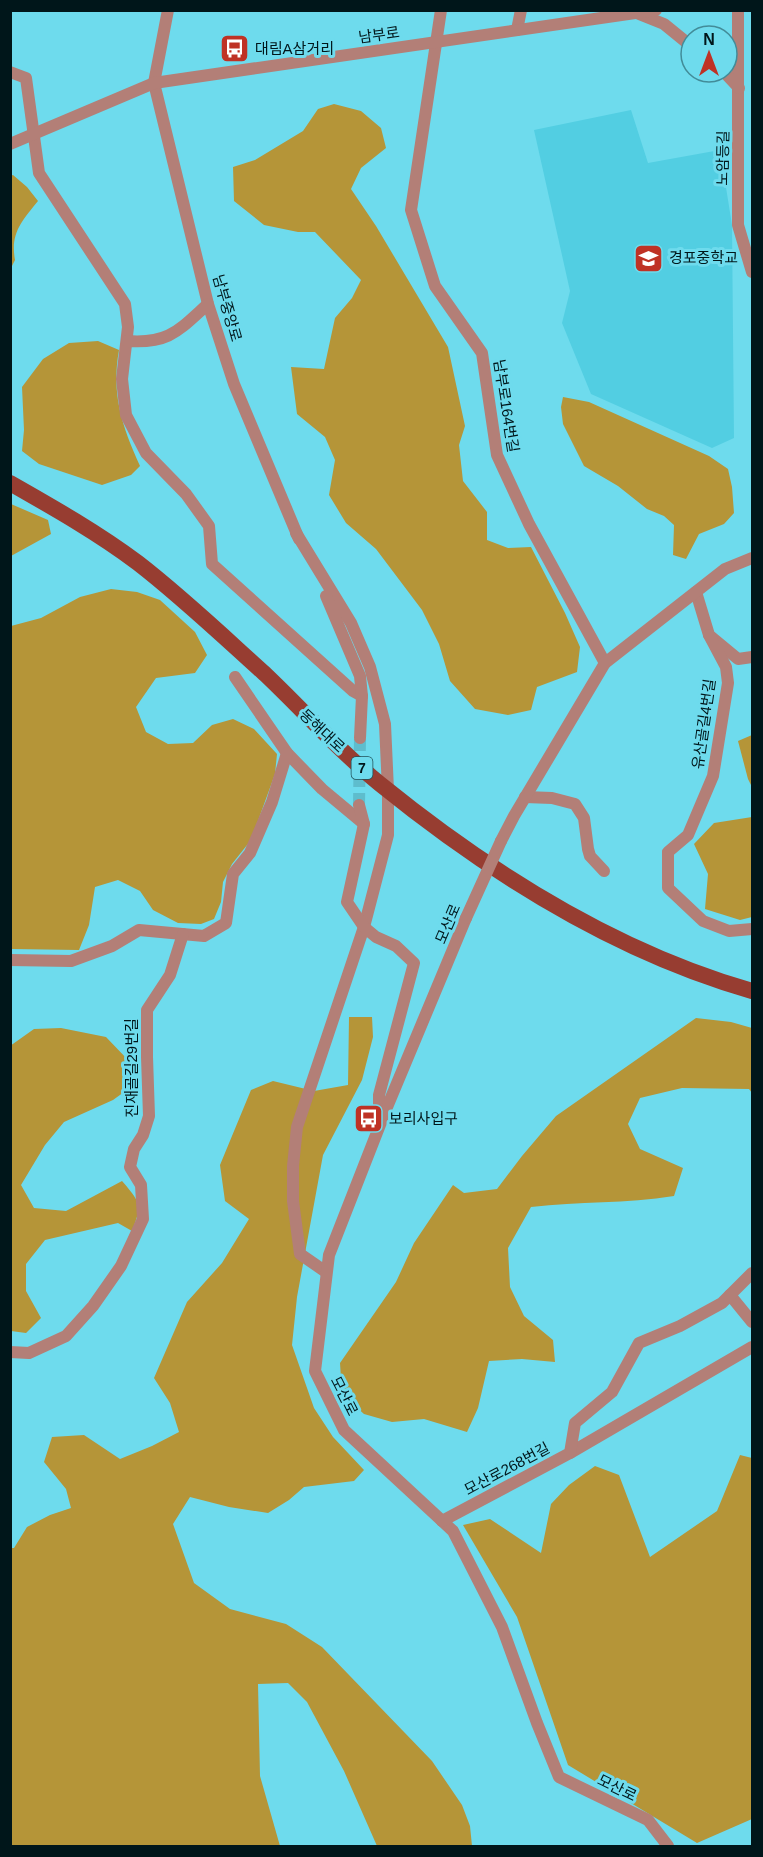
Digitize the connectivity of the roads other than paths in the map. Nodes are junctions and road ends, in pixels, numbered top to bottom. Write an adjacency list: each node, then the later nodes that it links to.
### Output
1 (168, 10): 13 (street)
2 (441, 10): 11 (street, 남부로164번길)
3 (521, 10): 9 (street)
4 (605, 10): 8 (street)
5 (656, 10): 7 (street, 남부로)
6 (738, 10): 15 (street, 노암등길)
7 (637, 13): 8 (street, 남부로); 10 (street)
8 (586, 20): 9 (street, 남부로)
9 (517, 30): 11 (street, 남부로)
10 (679, 36)
11 (436, 42): 13 (street, 남부로); 27 (street, 남부로164번길)
12 (10, 72): 16 (street)
13 (154, 83): 16 (street, 남부로); 19 (street, 남부중앙로)
14 (735, 84): 15 (street)
15 (739, 88): 18 (street, 노암등길)
16 (33, 135): 17 (street, 남부로); 20 (street)
17 (10, 144)
18 (753, 272)
19 (208, 304): 20 (street); 22 (street, 남부중앙로)
20 (127, 341): 29 (street)
21 (10, 483): 32 (main road, 동해대로 / 7)
22 (296, 533): 29 (street, 남부중앙로); 32 (street, 남부중앙로)
23 (753, 558): 24 (street, 모산로)
24 (696, 592): 25 (street, 유산골길4번길); 27 (street, 모산로)
25 (709, 635): 26 (street); 38 (street, 유산골길4번길)
26 (753, 657)
27 (605, 663): 33 (street, 모산로)
28 (235, 677): 31 (street)
29 (362, 696): 30 (street, 남부중앙로)
30 (360, 738)
31 (287, 753): 35 (street); 39 (street)
32 (388, 790): 37 (street, 남부중앙로); 41 (main road, 동해대로 / 7)
33 (525, 797): 36 (street); 42 (street, 모산로, bridge)
34 (359, 805): 35 (street)
35 (364, 824): 37 (street)
36 (604, 871)
37 (364, 927): 42 (street); 43 (street, 남부중앙로)
38 (753, 929)
39 (183, 934): 40 (street); 48 (street, 진재골길29번길)
40 (10, 960)
41 (753, 991)
42 (385, 1112): 43 (street, 모산로)
43 (326, 1272): 50 (street, 모산로)
44 (753, 1273): 45 (street, 모산로268번길)
45 (730, 1295): 46 (street); 49 (street, 모산로268번길)
46 (753, 1322)
47 (753, 1347): 49 (street)
48 (10, 1352)
49 (570, 1453): 50 (street, 모산로268번길)
50 (442, 1521): 51 (street, 모산로)
51 (668, 1846)

